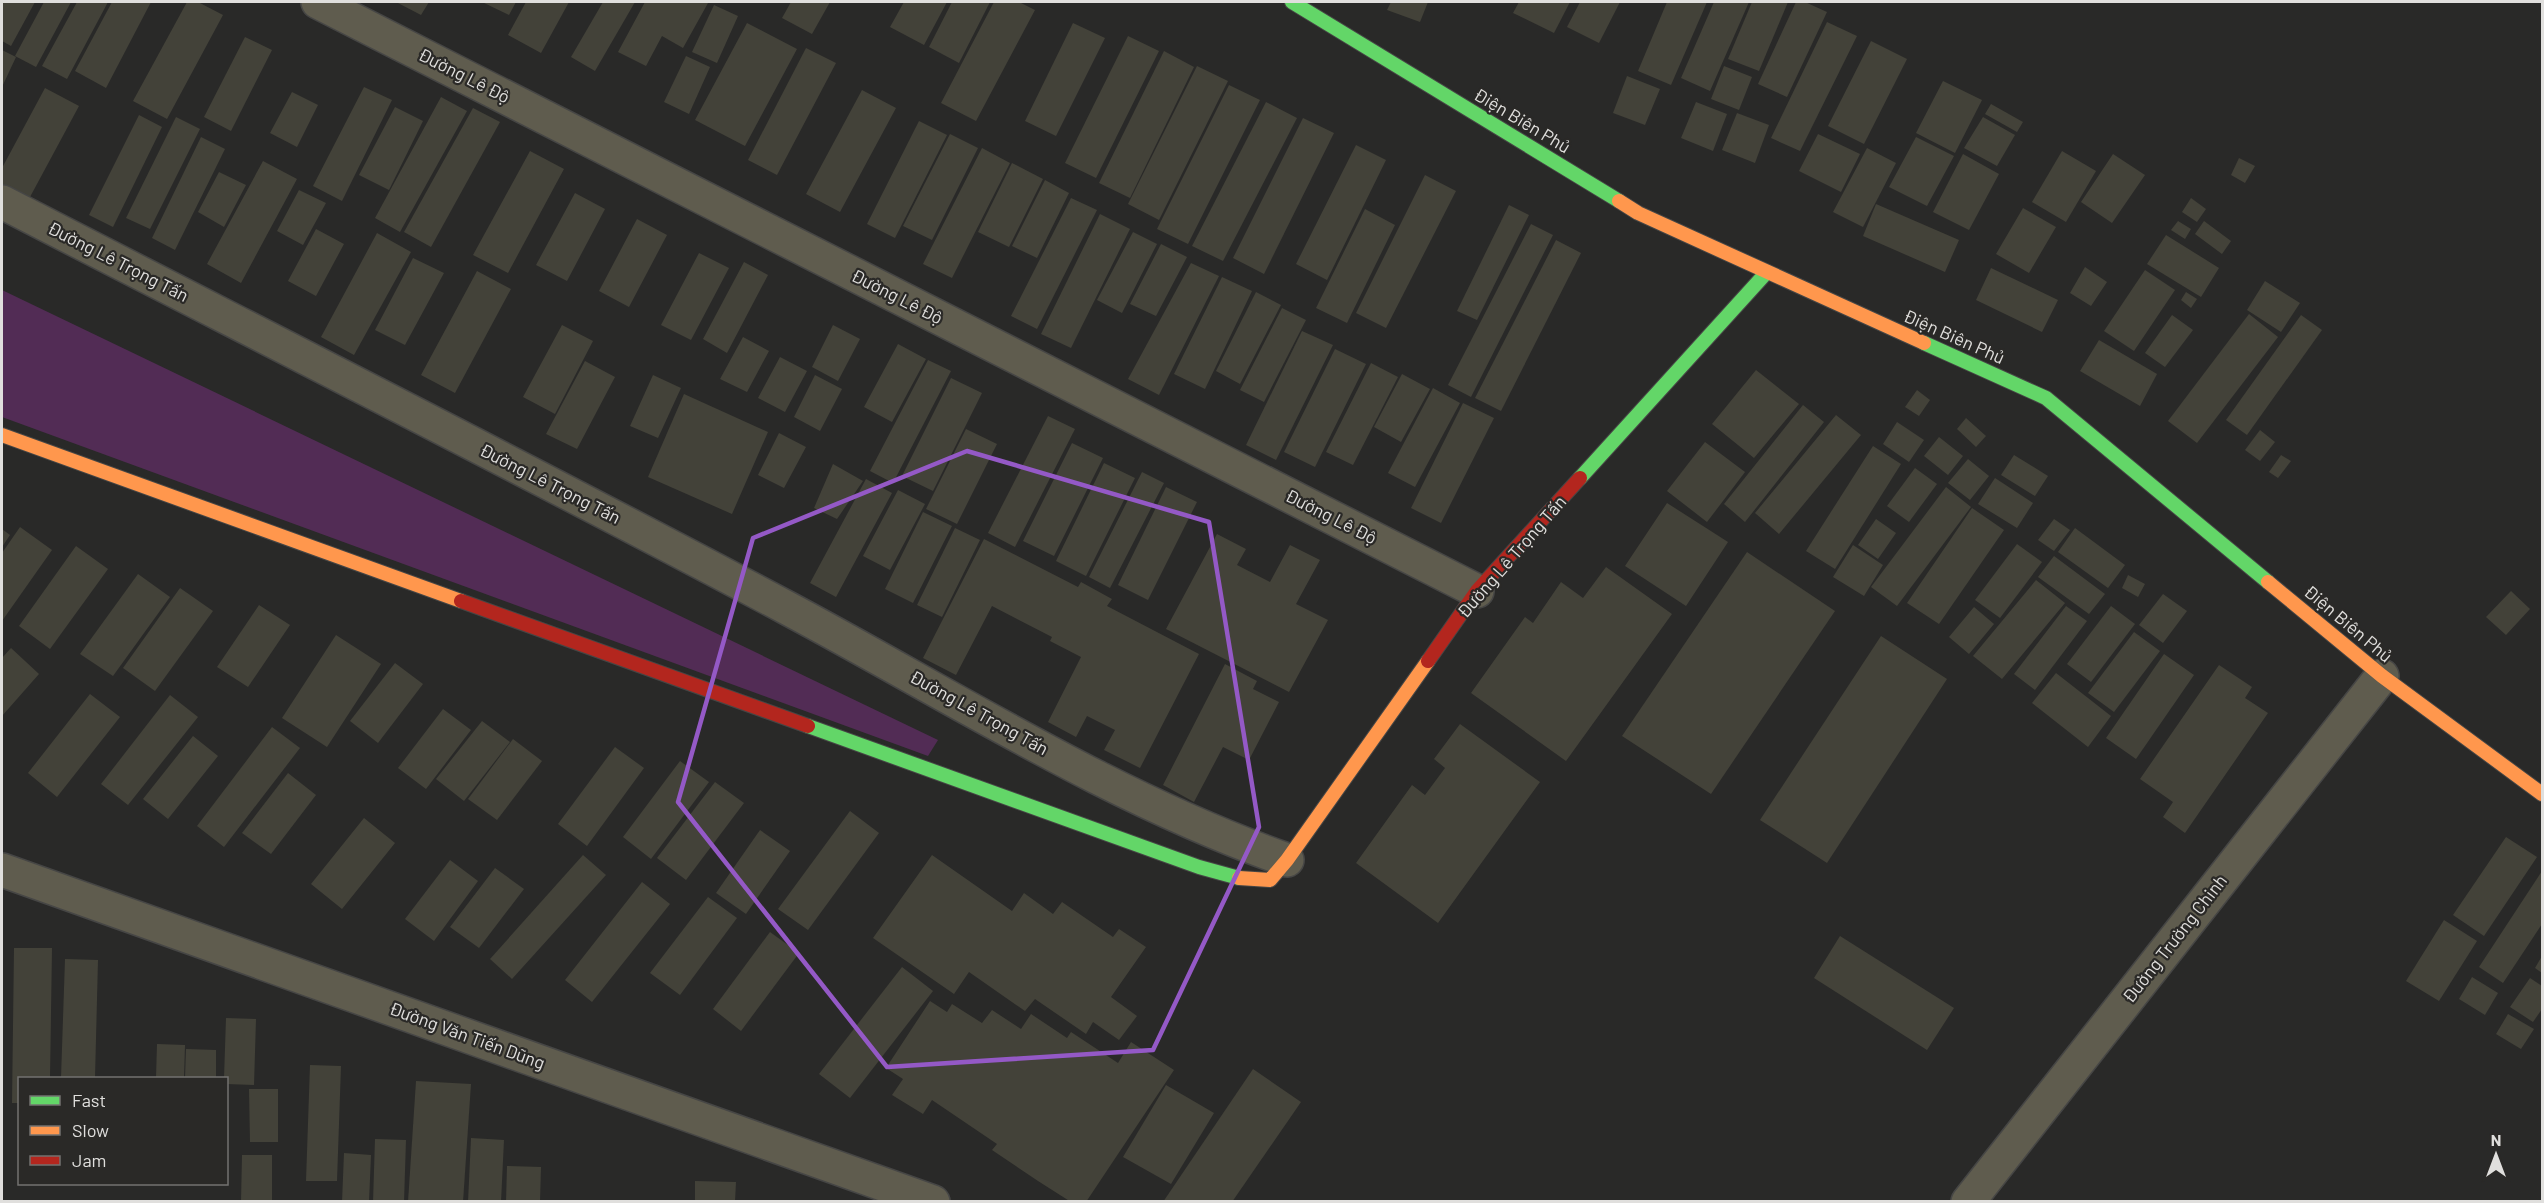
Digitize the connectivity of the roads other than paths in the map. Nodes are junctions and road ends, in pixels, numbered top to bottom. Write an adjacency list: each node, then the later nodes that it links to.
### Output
1 (318, 2): 6 (street, Đường Lê Độ)
2 (1292, 2): 4 (street, Điện Biên Phủ)
3 (2, 202): 9 (street, Đường Lê Trọng Tấn)
4 (1767, 272): 6 (street, Đường Lê Trọng Tấn); 7 (street, Điện Biên Phủ)
5 (2, 435): 9 (street)
6 (1477, 591): 9 (street, Đường Lê Trọng Tấn)
7 (2382, 676): 8 (street, Điện Biên Phủ); 12 (street, Đường Trường Chinh)
8 (2542, 794)
9 (1287, 860)
10 (2, 870): 11 (street, Đường Văn Tiến Dũng)
11 (933, 1202)
12 (1968, 1202)

